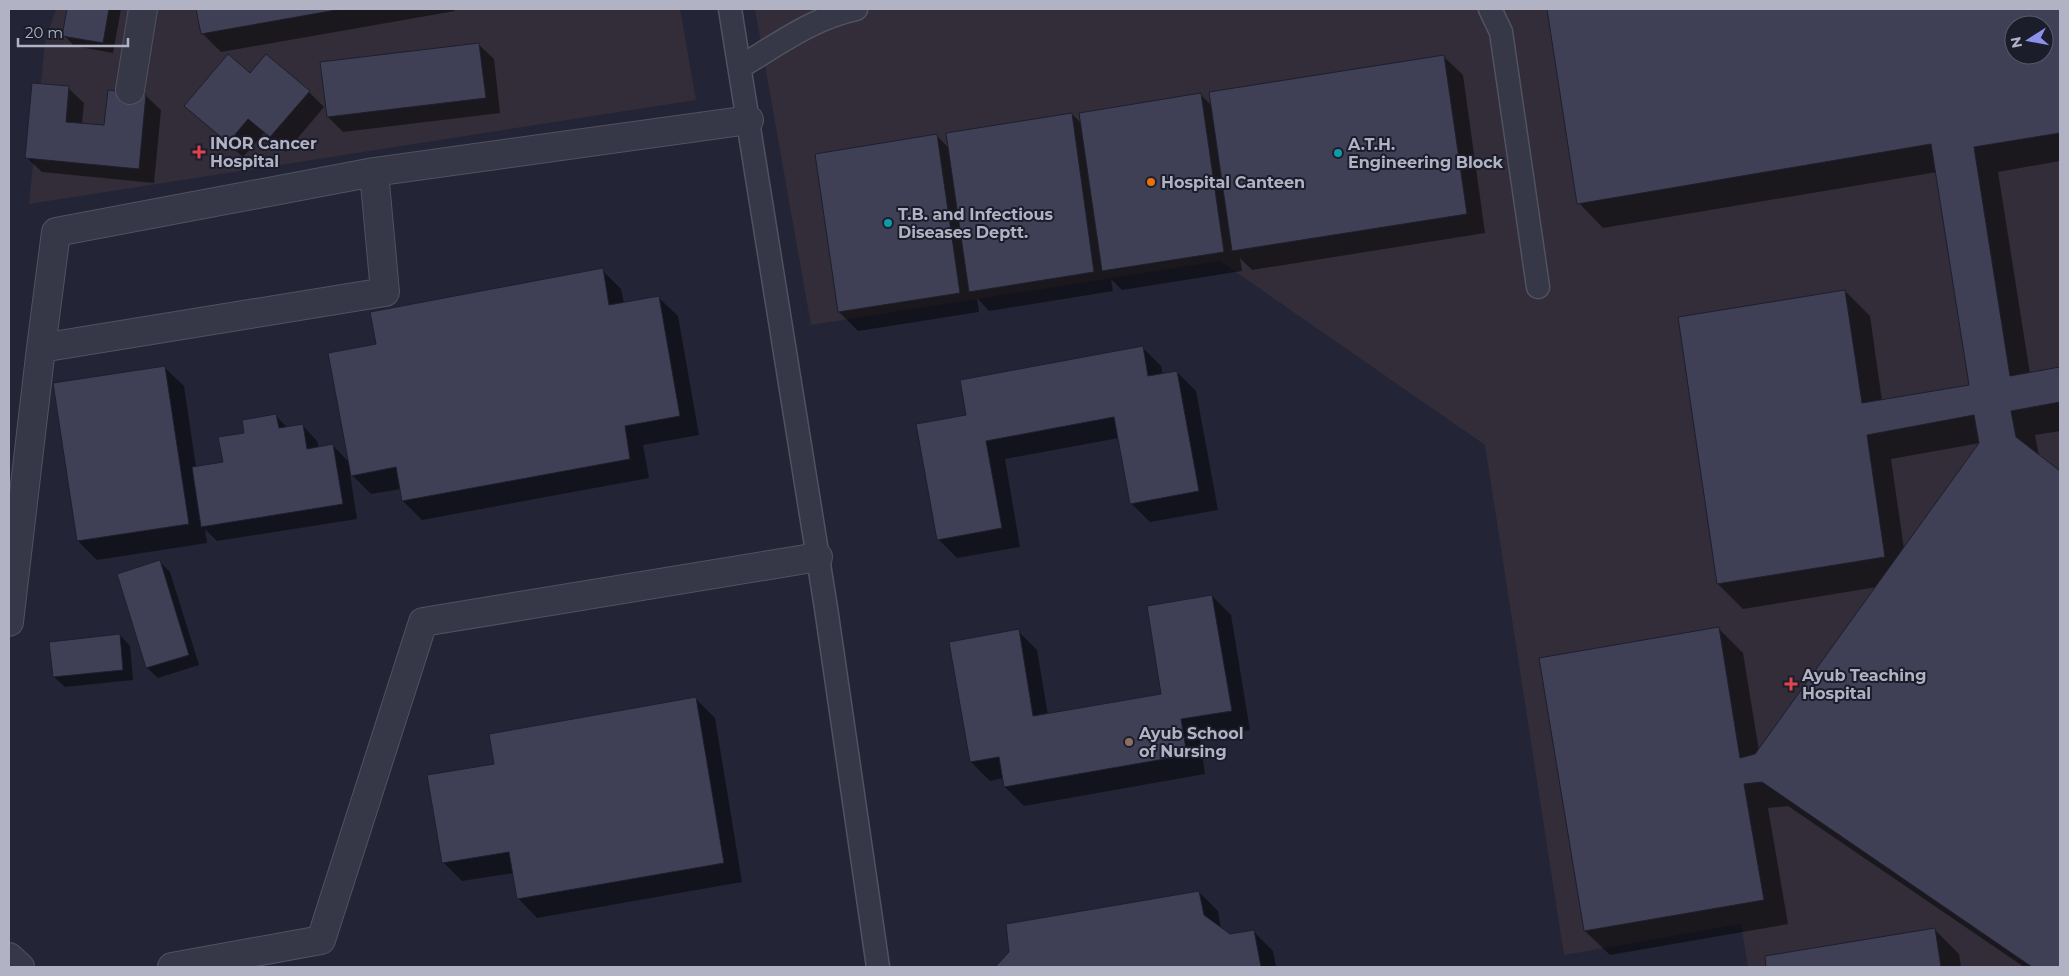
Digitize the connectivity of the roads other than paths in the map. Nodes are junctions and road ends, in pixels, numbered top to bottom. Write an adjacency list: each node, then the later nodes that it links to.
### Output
1 (143, 9): 6 (street)
2 (730, 9): 5 (lane)
3 (856, 9): 5 (lane)
4 (1490, 9): 9 (lane)
5 (740, 67): 7 (lane)
6 (130, 90)
7 (749, 120): 8 (street); 11 (lane)
8 (374, 172): 10 (street); 10 (street)
9 (1538, 286)
10 (41, 348): 12 (street)
11 (818, 557): 15 (street); 16 (lane)
12 (9, 622)
13 (9, 957): 14 (street)
14 (20, 967)
15 (172, 967)
16 (878, 967)

